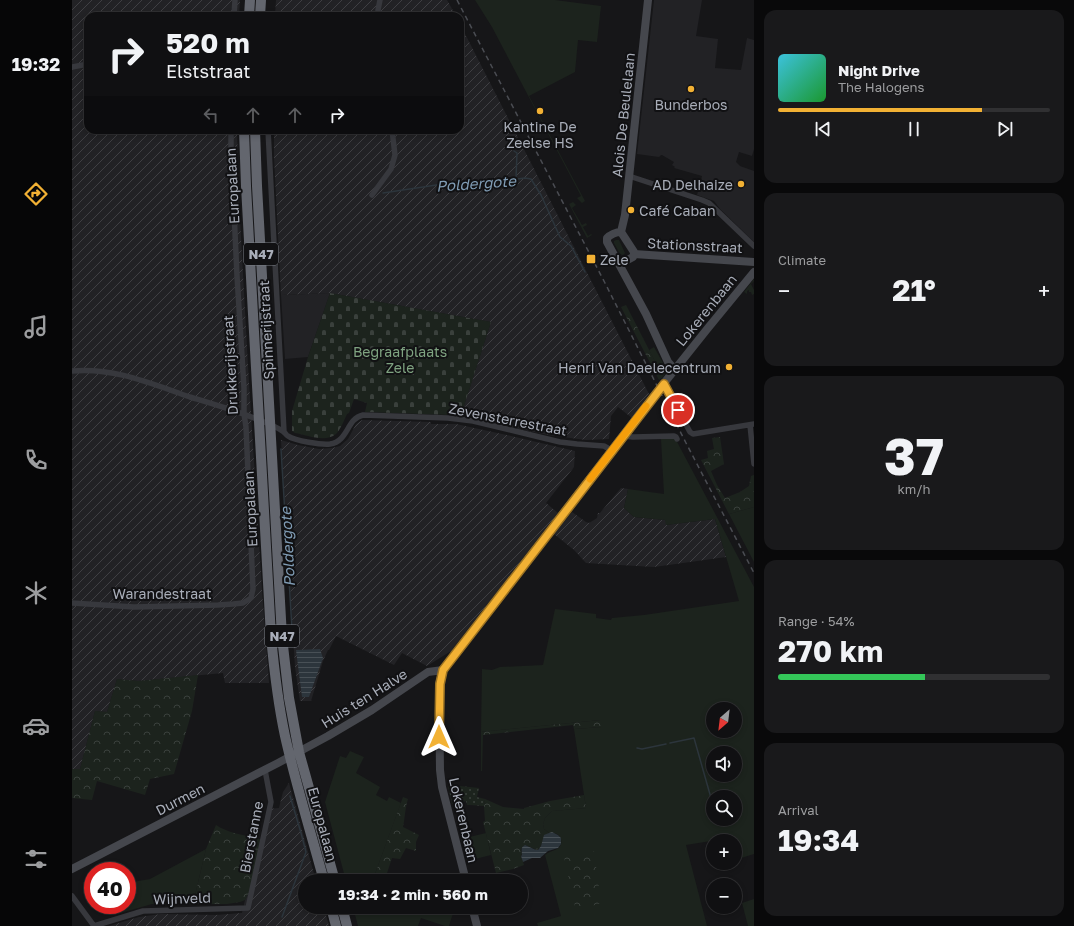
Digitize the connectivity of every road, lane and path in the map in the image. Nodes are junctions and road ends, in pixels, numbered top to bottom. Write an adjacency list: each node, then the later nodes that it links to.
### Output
1 (235, 0): 6 (street)
2 (250, 0): 7 (highway)
3 (261, 0): 8 (highway)
4 (380, 0): 9 (street)
5 (648, 0): 17 (street, Alois De Beulelaan)
6 (234, 12)
7 (249, 12)
8 (260, 12)
9 (378, 12)
10 (84, 64): 11 (street)
11 (72, 66)
12 (231, 134): 28 (street, Drukkerijstraat)
13 (244, 134): 29 (highway, Europalaan / N47)
14 (255, 134): 30 (highway, Europalaan / N47)
15 (268, 134): 32 (street, Spinnerijstraat)
16 (392, 134): 18 (street)
17 (629, 176): 19 (street, Alois De Beulelaan); 20 (street)
18 (372, 195)
19 (620, 232): 21 (street); 23 (street)
20 (754, 246)
21 (634, 254): 22 (street, Stationsstraat); 23 (street)
22 (754, 262)
23 (620, 264): 25 (street)
24 (754, 272): 25 (street, Lokerenbaan)
25 (675, 370): 27 (street, Lokerenbaan)
26 (72, 371): 28 (street, Zevensterrestraat)
27 (664, 384): 31 (street); 33 (street, Lokerenbaan)
28 (244, 414): 29 (street, Zevensterrestraat); 37 (street, Drukkerijstraat)
29 (259, 420): 30 (street, Zevensterrestraat); 40 (highway, Europalaan / N47)
30 (270, 425): 32 (street, Zevensterrestraat); 40 (highway, Europalaan / N47)
31 (752, 425): 36 (street)
32 (284, 432): 35 (street, Zevensterrestraat)
33 (624, 436): 34 (street); 35 (street, Lokerenbaan)
34 (677, 439)
35 (613, 450): 39 (street, Lokerenbaan)
36 (754, 464)
37 (251, 598): 38 (street, Warandestraat)
38 (72, 603)
39 (443, 670): 40 (street, Huis ten Halve); 45 (street, Lokerenbaan)
40 (295, 754): 41 (street, Durmen); 43 (highway, Europalaan / N47); 44 (highway, Europalaan / N47)
41 (265, 770): 42 (street, Durmen); 47 (street, Bierstanne)
42 (72, 869)
43 (322, 874)
44 (333, 874)
45 (464, 874)
46 (72, 896): 51 (street, Wijnveld)
47 (248, 908): 51 (street, Wijnveld)
48 (333, 914): 52 (highway)
49 (344, 914): 53 (highway)
50 (474, 914): 54 (street)
51 (94, 926)
52 (336, 926)
53 (347, 926)
54 (477, 926)

